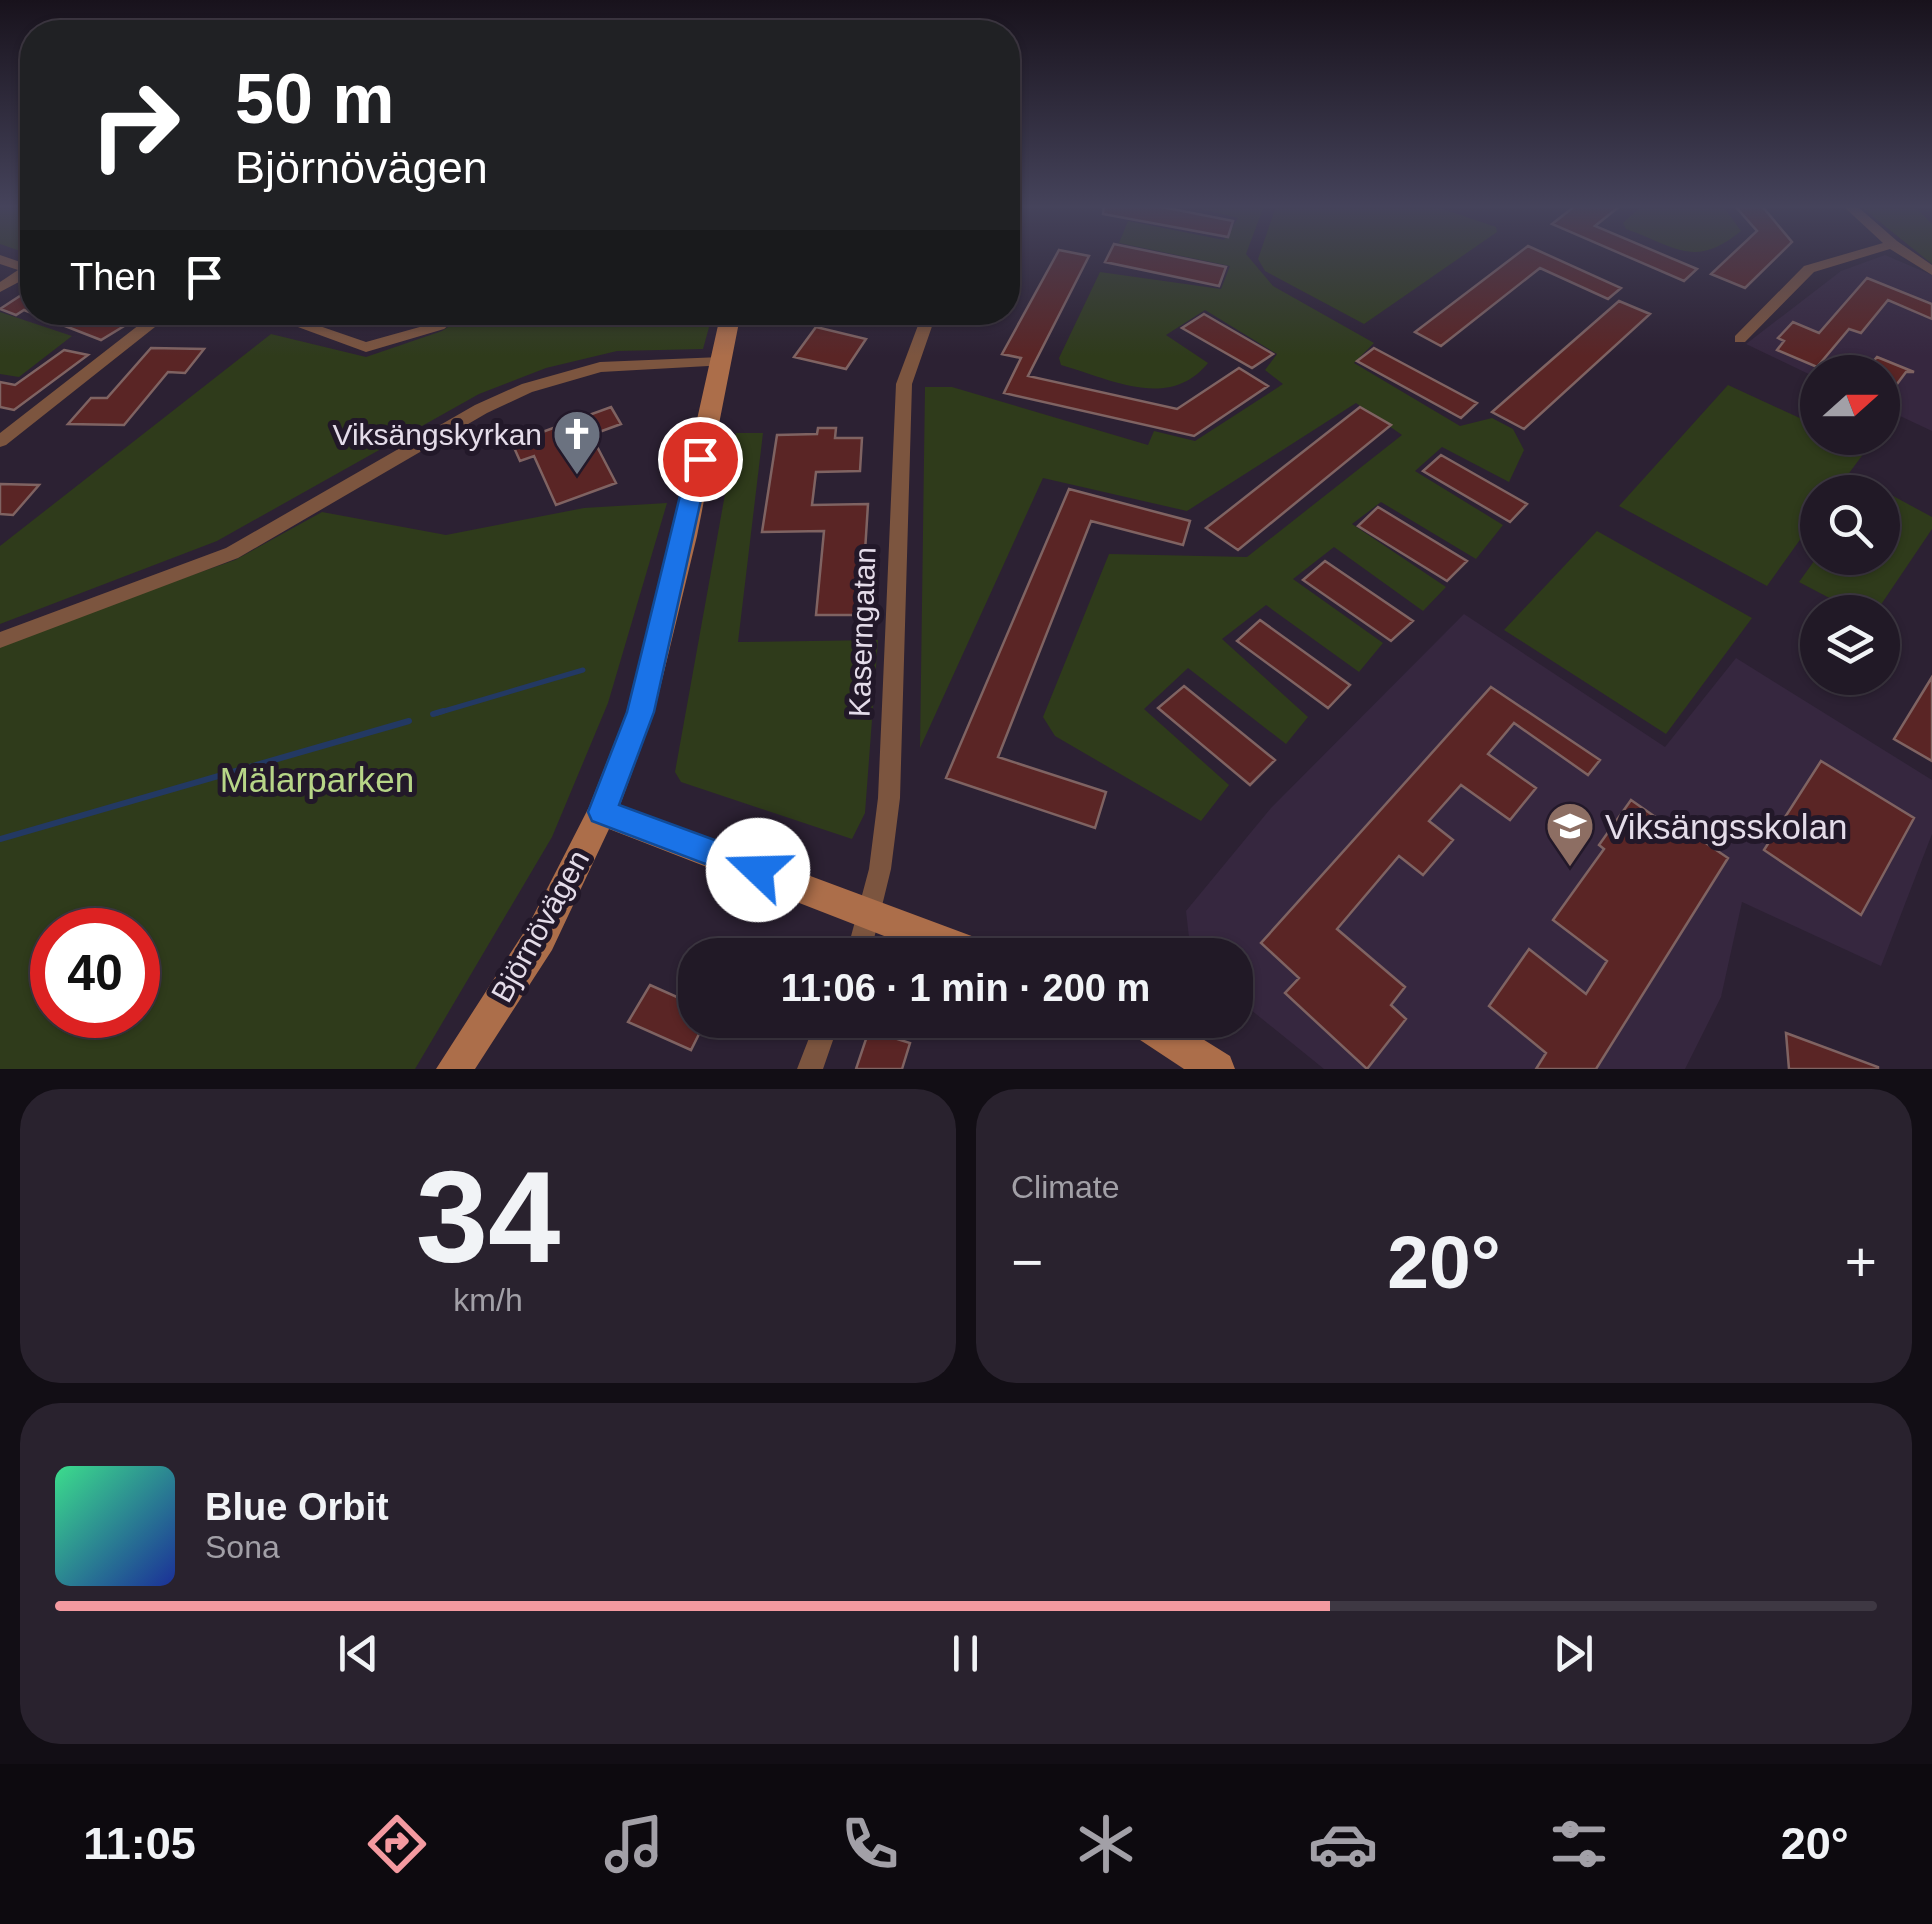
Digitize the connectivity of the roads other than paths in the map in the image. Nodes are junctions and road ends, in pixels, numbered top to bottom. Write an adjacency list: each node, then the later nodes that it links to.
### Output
1 (1852, 256): 9 (street)
2 (1909, 256): 3 (street)
3 (1932, 272)
4 (149, 325): 11 (street)
5 (302, 325): 6 (street)
6 (440, 325)
7 (728, 325): 10 (main road, Björnövägen)
8 (925, 325): 14 (street, Kaserngatan)
9 (1740, 339)
10 (720, 362): 12 (street); 13 (main road, Björnövägen)
11 (0, 442)
12 (0, 640)
13 (602, 812): 14 (main road); 19 (main road, Björnövägen)
14 (870, 914): 15 (street, Kaserngatan); 16 (main road)
15 (863, 938)
16 (933, 938)
17 (821, 1038): 20 (street)
18 (1168, 1038): 21 (main road)
19 (454, 1069)
20 (810, 1069)
21 (1217, 1069)

